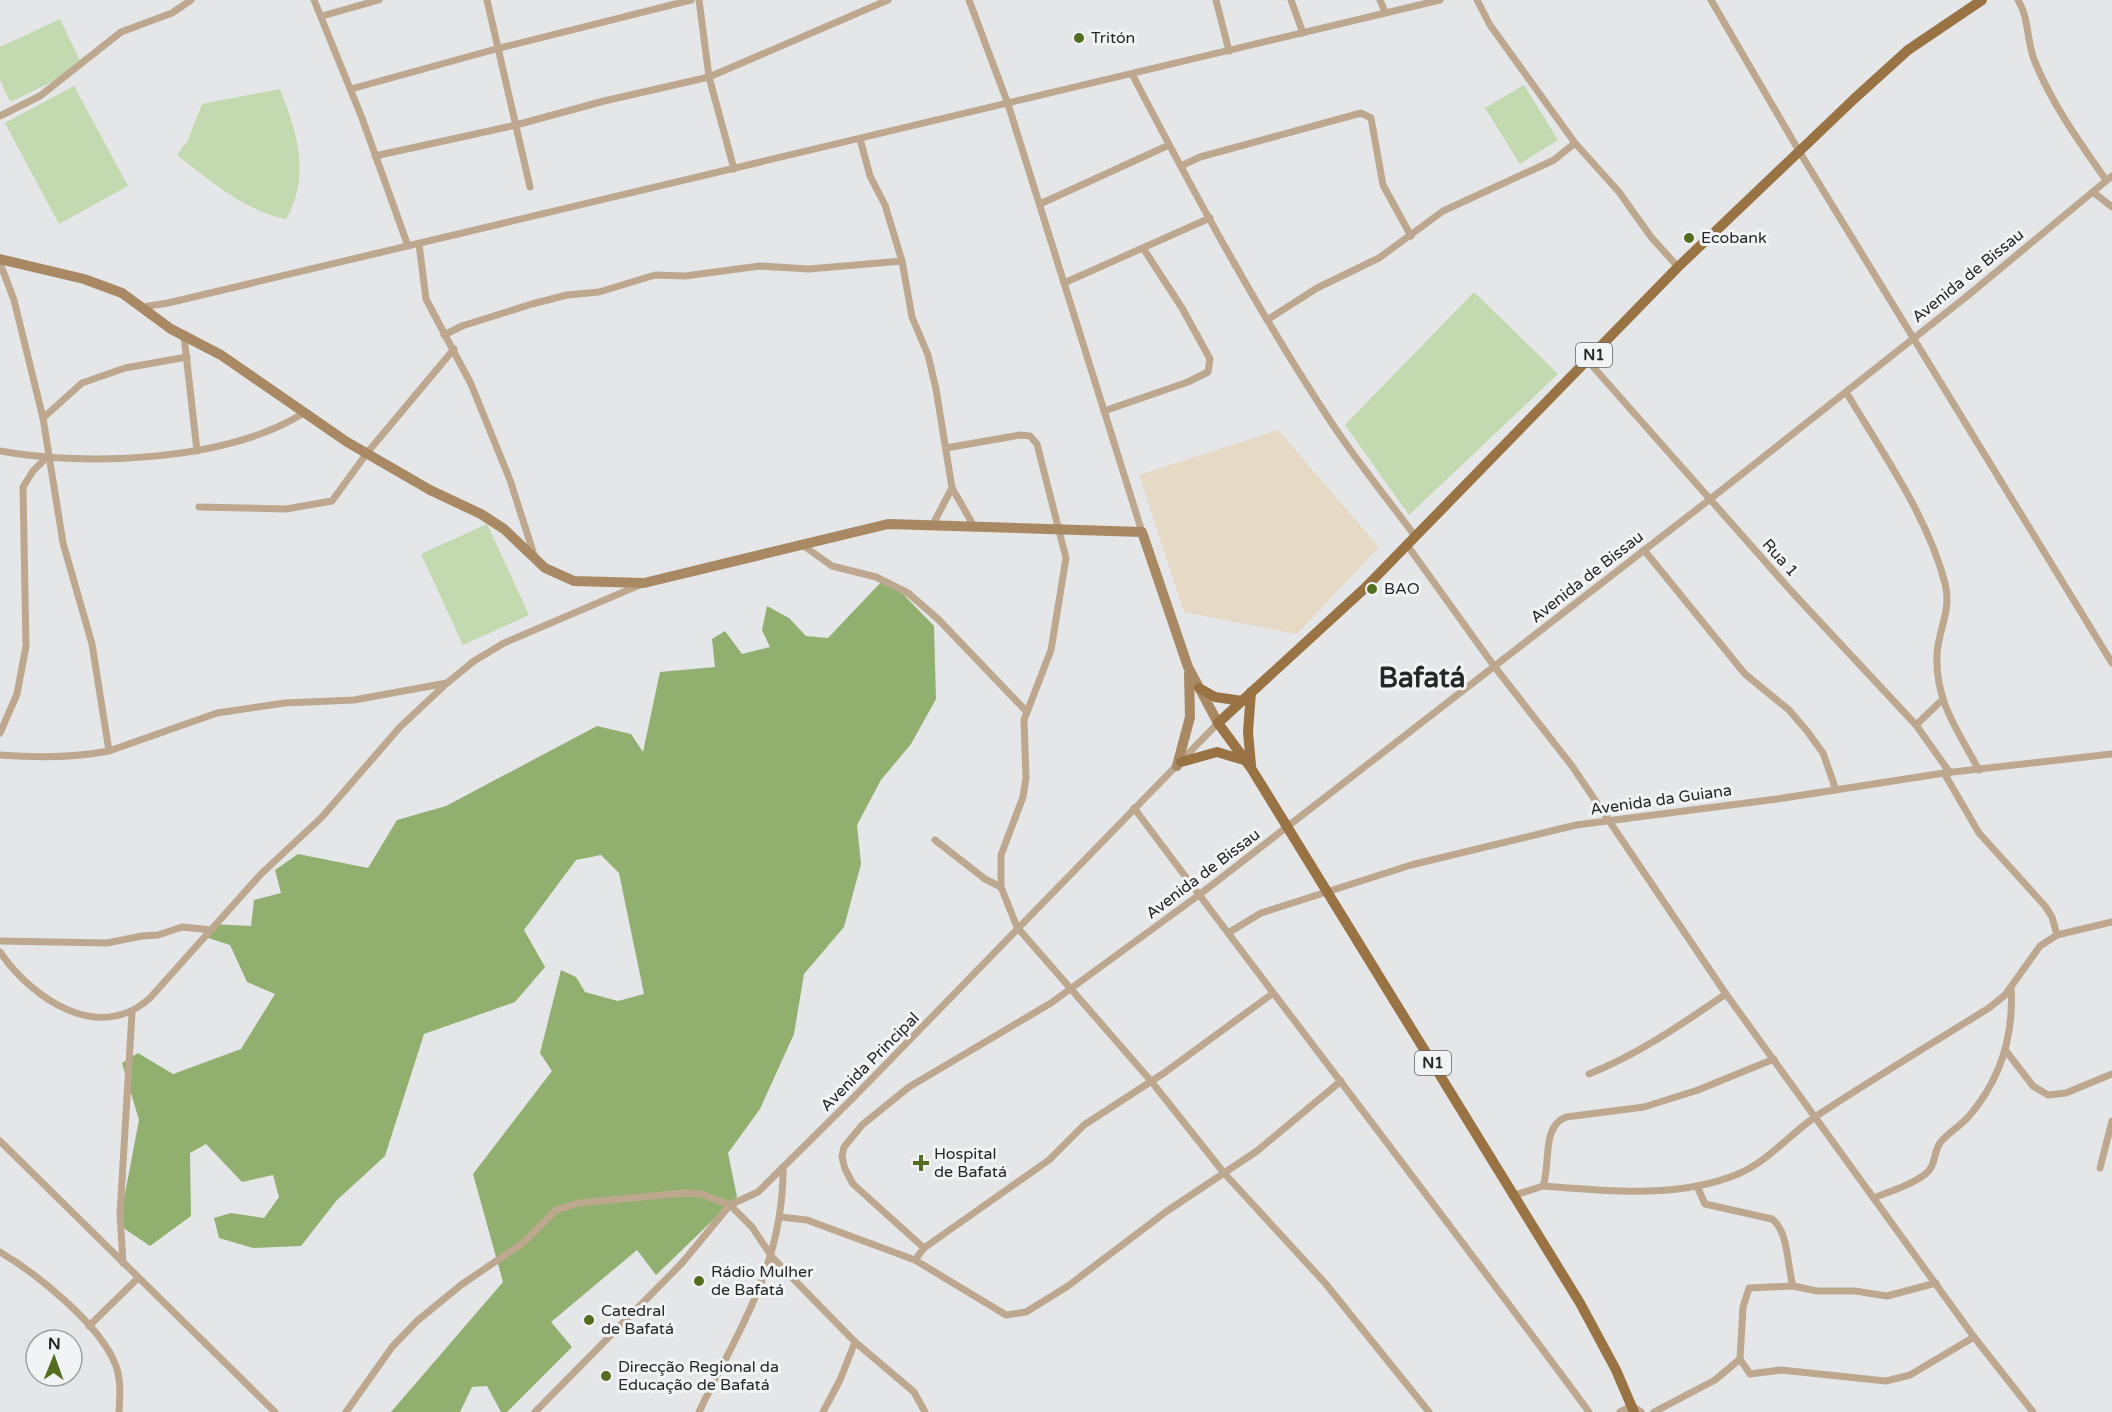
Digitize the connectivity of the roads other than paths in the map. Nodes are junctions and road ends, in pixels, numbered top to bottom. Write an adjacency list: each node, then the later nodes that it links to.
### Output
1 (191, 0): 26 (street)
2 (314, 0): 18 (street)
3 (379, 0): 18 (street)
4 (487, 0): 20 (street)
5 (691, 0): 20 (street)
6 (699, 0): 23 (street)
7 (888, 0): 23 (street)
8 (969, 0): 25 (street)
9 (1216, 0): 21 (street)
10 (1291, 0): 19 (street)
11 (1380, 0): 17 (street)
12 (1440, 0): 17 (street)
13 (1477, 0): 29 (street)
14 (1711, 0): 31 (street)
15 (1982, 0): 31 (main road, N1)
16 (2019, 0): 35 (street)
17 (1385, 12): 19 (street)
18 (321, 16): 24 (street)
19 (1303, 33): 21 (street)
20 (496, 49): 24 (street); 27 (street)
21 (1229, 51): 22 (street)
22 (1132, 74): 25 (street); 30 (street)
23 (709, 77): 27 (street); 34 (street)
24 (351, 89): 32 (street)
25 (1008, 104): 28 (street); 38 (street)
26 (0, 116)
27 (516, 125): 32 (street); 36 (street)
28 (860, 139): 34 (street); 46 (street)
29 (1575, 143): 41 (street); 47 (street)
30 (1169, 145): 33 (street); 38 (street)
31 (1798, 151): 47 (main road, N1); 53 (street)
32 (375, 156): 43 (street)
33 (1181, 166): 40 (street); 41 (street)
34 (734, 169): 42 (street)
35 (2109, 178): 37 (street, Avenida de Bissau)
36 (530, 187)
37 (2093, 192): 39 (street); 53 (street, Avenida de Bissau)
38 (1040, 204): 48 (street)
39 (2112, 207)
40 (1210, 218): 44 (street); 50 (street)
41 (1411, 236): 50 (street)
42 (419, 244): 43 (street); 51 (street)
43 (408, 246): 49 (street)
44 (1143, 248): 48 (street); 58 (street)
45 (0, 261): 49 (street); 60 (street)
46 (902, 261): 51 (street); 61 (street)
47 (1678, 267): 56 (main road, N1)
48 (1064, 283): 58 (street)
49 (142, 307): 52 (street)
50 (1267, 320): 73 (street)
51 (444, 335): 54 (street)
52 (184, 336): 55 (street); 59 (street)
53 (1914, 338): 57 (street, Avenida de Bissau); 79 (street)
54 (454, 349): 64 (street); 77 (street)
55 (187, 357): 60 (street); 63 (street)
56 (1588, 361): 67 (street, Rua 1); 73 (main road, N1)
57 (1846, 392): 67 (street, Avenida de Bissau); 85 (street)
58 (1104, 411): 72 (street)
59 (302, 414): 63 (street); 64 (street)
60 (43, 418): 65 (street)
61 (946, 448): 66 (street); 71 (street)
62 (0, 451): 65 (street)
63 (197, 451): 65 (street)
64 (367, 453): 68 (street); 77 (street)
65 (49, 458): 90 (street); 91 (street)
66 (952, 488): 69 (street); 70 (street)
67 (1709, 500): 76 (street, Avenida de Bissau); 89 (street, Rua 1)
68 (199, 507)
69 (932, 526): 70 (street); 74 (street)
70 (975, 528): 71 (street)
71 (1060, 531): 72 (street); 87 (street)
72 (1142, 532): 81 (street)
73 (1415, 536): 75 (main road, N1)
74 (801, 544): 78 (street); 87 (street)
75 (1407, 545): 80 (street); 84 (main road, N1)
76 (1644, 550): 80 (street, Avenida de Bissau); 98 (street)
77 (536, 560): 78 (street)
78 (644, 583): 82 (street)
79 (2112, 663)
80 (1494, 666): 100 (street); 101 (street, Avenida de Bissau)
81 (1188, 668): 83 (street); 94 (street)
82 (447, 682): 91 (street); 108 (street)
83 (1199, 688): 86 (main road); 88 (street)
84 (1251, 692): 86 (main road, N1); 95 (main road)
85 (1941, 700): 89 (street); 96 (street)
86 (1242, 701): 88 (main road, N1)
87 (1026, 711): 103 (street)
88 (1218, 723): 94 (street, Avenida Principal); 95 (main road, N1)
89 (1916, 725): 97 (street, Rua 1)
90 (0, 733)
91 (109, 751): 93 (street)
92 (2112, 754): 96 (street, Avenida da Guiana)
93 (0, 755)
94 (1179, 764): 95 (main road); 99 (street, Avenida Principal)
95 (1249, 764): 101 (main road, N1)
96 (1979, 770): 97 (street, Avenida da Guiana)
97 (1947, 773): 98 (street, Avenida da Guiana); 110 (street, Rua 1)
98 (1836, 790): 100 (street, Avenida da Guiana)
99 (1134, 808): 105 (street); 107 (street, Avenida Principal)
100 (1608, 821): 104 (street, Avenida da Guiana); 116 (street)
101 (1287, 828): 104 (main road, N1); 105 (street, Avenida de Bissau)
102 (935, 840): 103 (street)
103 (1001, 887): 107 (street)
104 (1328, 893): 109 (street, Avenida da Guiana); 132 (main road, N1)
105 (1199, 895): 109 (street); 114 (street, Avenida de Bissau)
106 (2112, 922): 110 (street)
107 (1017, 927): 114 (street); 127 (street, Avenida Principal)
108 (212, 930): 111 (street); 117 (street)
109 (1228, 933): 115 (street)
110 (2057, 935): 113 (street)
111 (0, 941)
112 (0, 952): 117 (street)
113 (2011, 987): 118 (street); 124 (street)
114 (1071, 988): 122 (street); 136 (street, Avenida de Bissau)
115 (1272, 994): 122 (street); 123 (street)
116 (1726, 994): 119 (street); 120 (street)
117 (132, 1013): 140 (street)
118 (2006, 1051): 121 (street); 133 (street)
119 (1774, 1059): 124 (street); 130 (street)
120 (1589, 1074)
121 (2112, 1074)
122 (1151, 1081): 129 (street); 136 (street)
123 (1341, 1081): 129 (street); 157 (street)
124 (1815, 1118): 131 (street); 133 (street)
125 (2112, 1121): 128 (street)
126 (0, 1141): 140 (street)
127 (783, 1167): 134 (street, Avenida Principal); 135 (street)
128 (2100, 1168)
129 (1224, 1173): 139 (street); 156 (street)
130 (1543, 1186): 131 (street); 132 (street)
131 (1697, 1186): 143 (street)
132 (1512, 1196): 148 (main road, N1)
133 (1874, 1198): 142 (street)
134 (730, 1205): 138 (street); 151 (street); 152 (street, Avenida Principal)
135 (781, 1217): 138 (street); 139 (street)
136 (924, 1248): 139 (street)
137 (0, 1252): 144 (street)
138 (772, 1257): 146 (street); 153 (street)
139 (915, 1260)
140 (123, 1263): 141 (street)
141 (137, 1279): 144 (street); 150 (street)
142 (1936, 1283): 143 (street); 145 (street)
143 (1793, 1286): 147 (street)
144 (88, 1326): 149 (street)
145 (1974, 1337): 147 (street); 160 (street)
146 (855, 1342): 154 (street); 155 (street)
147 (1740, 1359): 159 (street)
148 (1636, 1410): 158 (street)
149 (119, 1412)
150 (275, 1412)
151 (346, 1412)
152 (535, 1412)
153 (699, 1412)
154 (823, 1412)
155 (924, 1412)
156 (1430, 1412)
157 (1589, 1412)
158 (1620, 1412)
159 (1654, 1412)
160 (2033, 1412)

